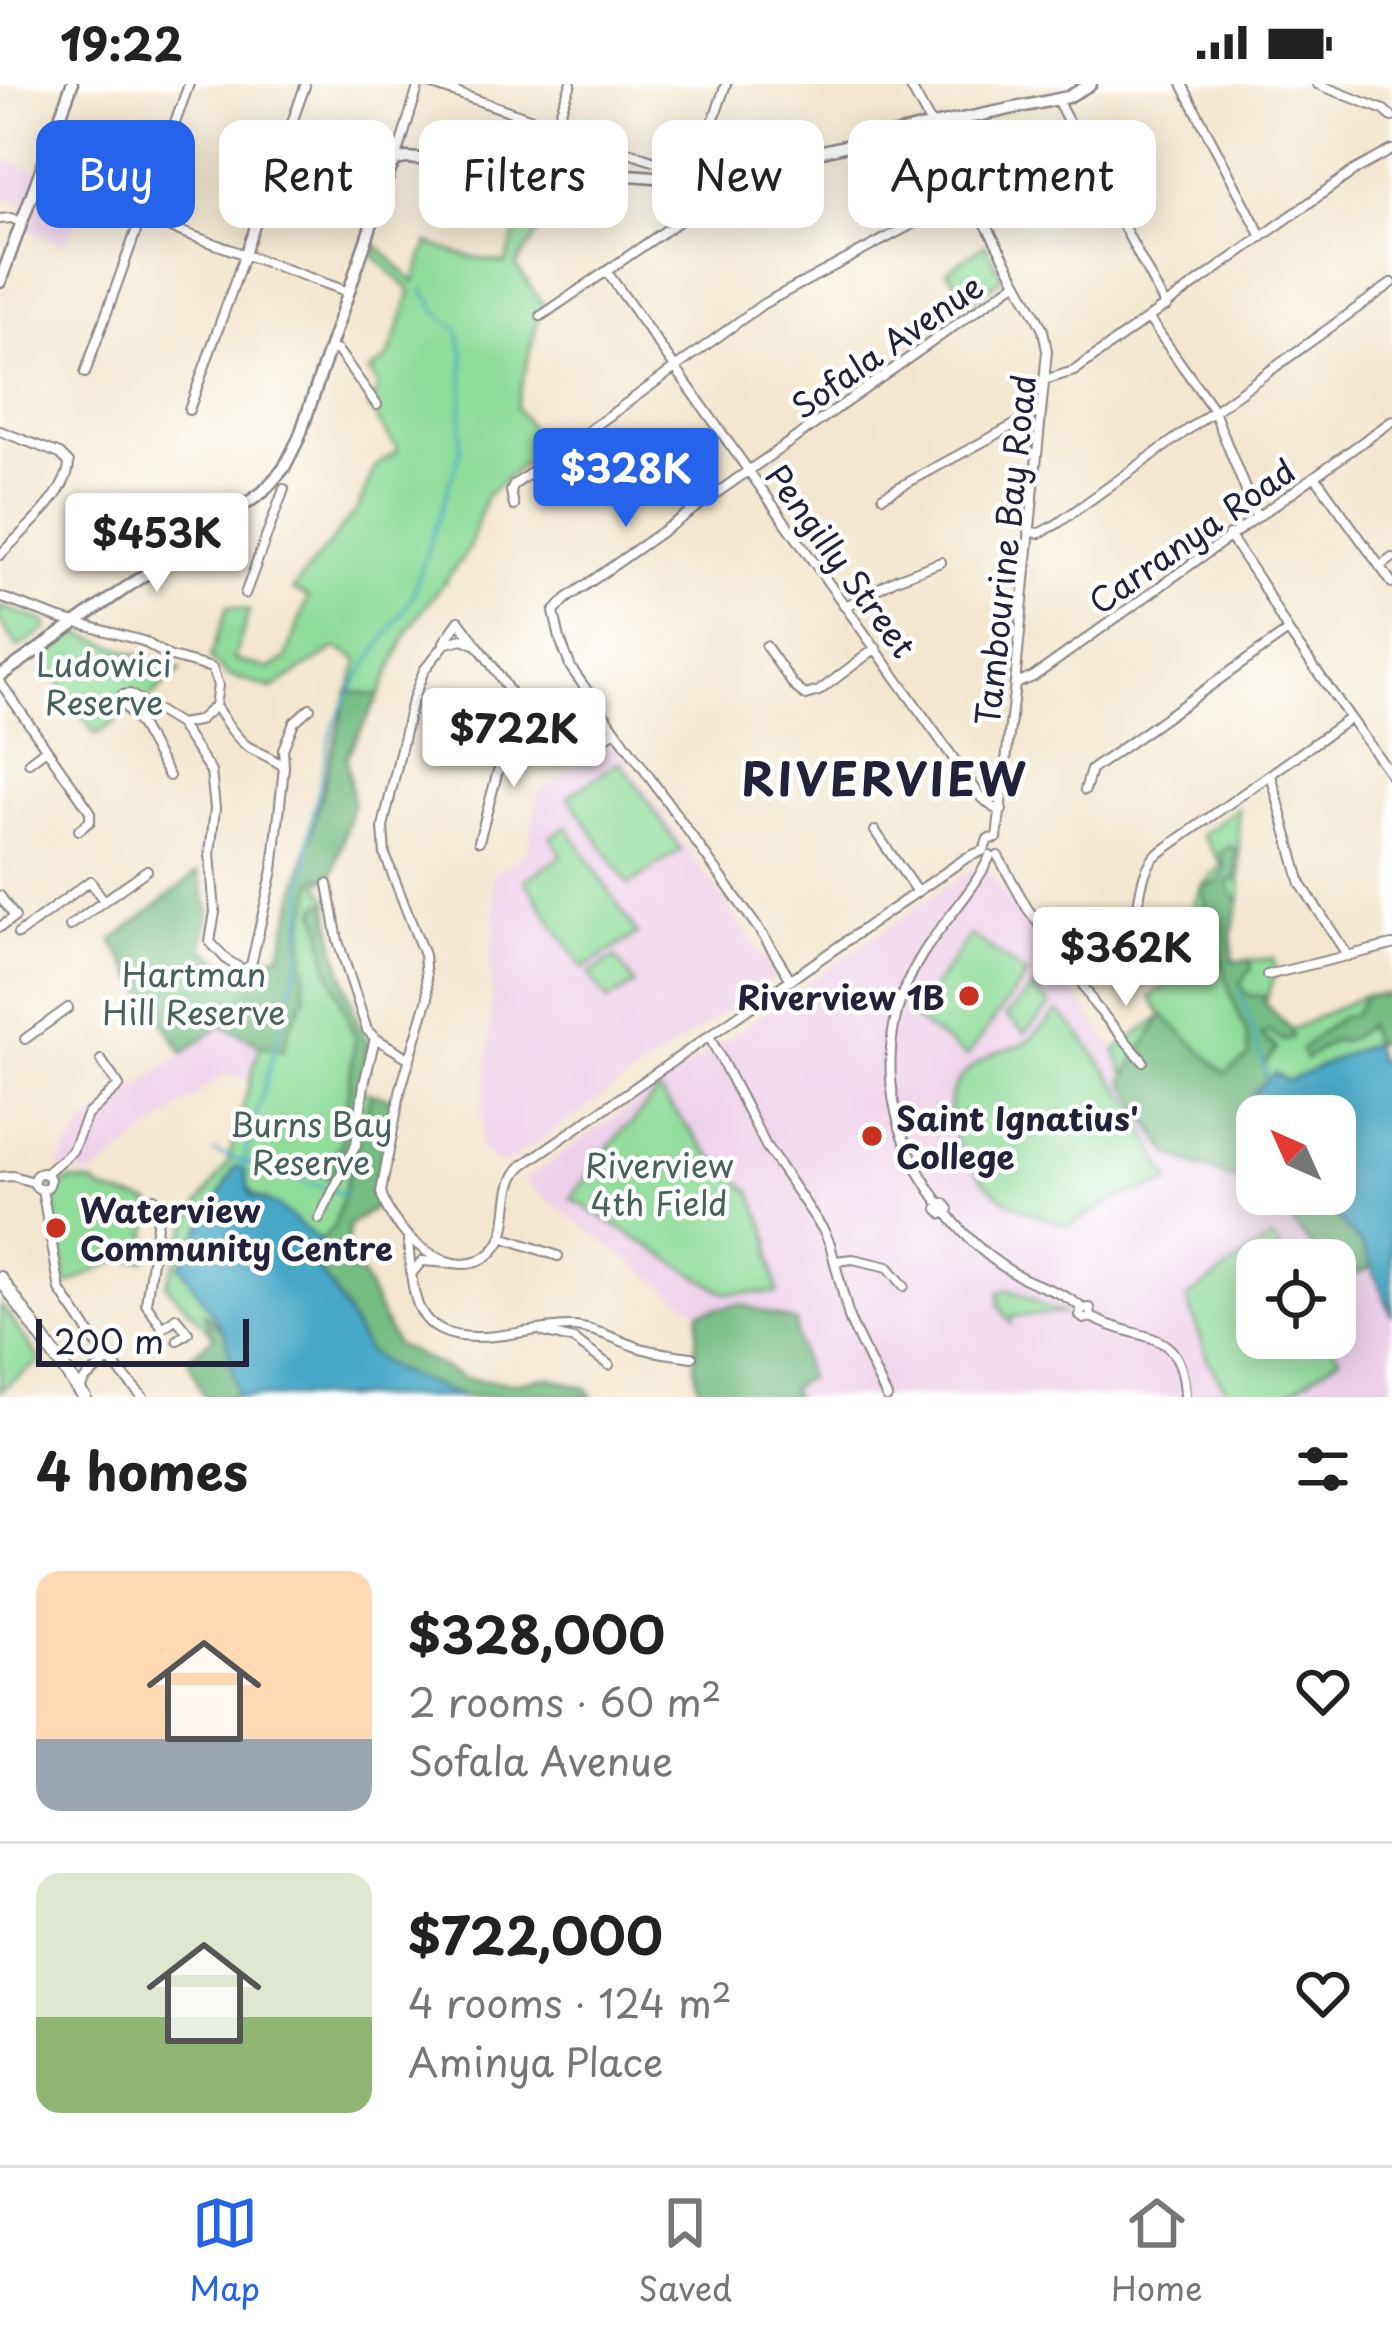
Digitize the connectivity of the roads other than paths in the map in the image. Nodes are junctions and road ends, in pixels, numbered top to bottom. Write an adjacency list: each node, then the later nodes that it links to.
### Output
1 (72, 84): 14 (main road)
2 (189, 84): 15 (street)
3 (419, 84): 23 (street)
4 (430, 84): 16 (street)
5 (571, 84): 17 (street)
6 (726, 84): 18 (street)
7 (909, 84): 19 (street, Tambourine Bay Road)
8 (1090, 84): 12 (main road)
9 (1182, 84): 32 (street)
10 (1317, 84): 13 (street)
11 (305, 86): 33 (street)
12 (1057, 100): 20 (main road); 39 (street)
13 (1392, 117)
14 (59, 120)
15 (176, 120)
16 (529, 120)
17 (557, 120)
18 (714, 120)
19 (930, 120)
20 (958, 120)
21 (1392, 150): 32 (street)
22 (419, 159): 23 (main road)
23 (396, 160): 38 (main road)
24 (36, 183): 26 (main road)
25 (0, 219): 26 (street)
26 (22, 222): 35 (main road)
27 (137, 228): 44 (street)
28 (172, 228): 33 (street)
29 (669, 228): 34 (street)
30 (905, 228): 43 (street)
31 (988, 228): 36 (street, Tambourine Bay Road)
32 (1262, 237): 39 (street)
33 (244, 254): 38 (street); 47 (street)
34 (607, 272): 40 (street); 43 (street, Pengilly Street)
35 (0, 282)
36 (1017, 282): 45 (street, Tambourine Bay Road); 52 (street, Sofala Avenue)
37 (1392, 283): 48 (street)
38 (350, 292): 42 (main road)
39 (1166, 307): 41 (street)
40 (541, 316)
41 (1149, 319): 45 (street); 48 (street)
42 (330, 348): 46 (street); 70 (main road)
43 (674, 367): 52 (street, Pengilly Street); 56 (street)
44 (85, 373)
45 (1044, 380): 49 (street, Tambourine Bay Road)
46 (377, 405)
47 (189, 410)
48 (1214, 410): 57 (street); 58 (street)
49 (1040, 411): 55 (street); 58 (street, Tambourine Bay Road)
50 (1392, 421): 53 (street, Carranya Road)
51 (0, 431): 60 (street)
52 (748, 470): 68 (street, Pengilly Street); 82 (street, Sofala Avenue)
53 (1315, 476): 57 (street, Carranya Road); 63 (street)
54 (284, 489): 65 (street)
55 (883, 496)
56 (514, 506)
57 (1256, 516): 59 (street, Carranya Road)
58 (1030, 532): 77 (street, Tambourine Bay Road)
59 (1228, 535): 71 (street); 77 (street, Carranya Road)
60 (0, 555)
61 (1392, 558): 63 (street)
62 (941, 562): 68 (street)
63 (1380, 567): 64 (street)
64 (1392, 583)
65 (245, 594)
66 (0, 597): 70 (street)
67 (458, 605): 69 (street)
68 (846, 607): 75 (street, Pengilly Street)
69 (459, 621): 72 (street); 74 (street)
70 (77, 622): 76 (main road); 78 (street)
71 (1288, 631): 80 (street); 90 (street)
72 (477, 645): 74 (street); 83 (street)
73 (766, 646): 75 (street)
74 (439, 648): 114 (street)
75 (876, 648): 91 (street, Pengilly Street)
76 (0, 679): 84 (street)
77 (1015, 684): 91 (street, Tambourine Bay Road)
78 (214, 706): 81 (street); 86 (street)
79 (310, 708): 86 (street)
80 (1350, 718): 87 (street); 89 (street)
81 (179, 724): 86 (street); 88 (street)
82 (615, 730): 83 (street); 109 (street)
83 (541, 733): 95 (street)
84 (46, 748): 85 (street); 92 (street)
85 (29, 762)
86 (284, 767)
87 (1270, 775): 106 (street); 108 (street)
88 (169, 776)
89 (1392, 776)
90 (1085, 790)
91 (1002, 810): 94 (street, Tambourine Bay Road)
92 (79, 830)
93 (874, 831): 99 (street)
94 (997, 838): 96 (street, Tambourine Bay Road); 96 (street)
95 (479, 841)
96 (991, 854): 99 (street); 108 (street); 138 (street)
97 (147, 870): 101 (street)
98 (328, 884): 112 (street)
99 (917, 892): 109 (street)
100 (0, 896): 103 (street)
101 (104, 901): 102 (street); 104 (street)
102 (70, 926)
103 (0, 927)
104 (18, 934)
105 (1392, 946): 106 (street)
106 (1348, 956): 107 (street)
107 (1267, 976)
108 (1079, 978): 116 (street)
109 (791, 980): 111 (street)
110 (68, 1008): 113 (street)
111 (710, 1036): 121 (street); 124 (street)
112 (375, 1038): 114 (street); 120 (street)
113 (25, 1039)
114 (410, 1059): 122 (street)
115 (101, 1060): 118 (street)
116 (1142, 1061)
117 (0, 1178): 118 (street)
118 (38, 1186): 133 (street)
119 (154, 1198): 131 (street)
120 (319, 1220)
121 (502, 1237): 123 (street); 125 (street)
122 (408, 1239): 125 (street); 126 (street)
123 (558, 1256)
124 (835, 1261): 128 (street); 137 (street)
125 (458, 1262): 126 (street)
126 (412, 1273): 130 (street)
127 (0, 1278): 135 (main road)
128 (904, 1286)
129 (0, 1292): 135 (main road)
130 (535, 1330): 132 (street); 134 (street)
131 (178, 1340)
132 (692, 1357)
133 (110, 1360): 135 (street); 136 (street)
134 (609, 1365)
135 (79, 1395)
136 (143, 1397)
137 (887, 1397)
138 (1185, 1397)

